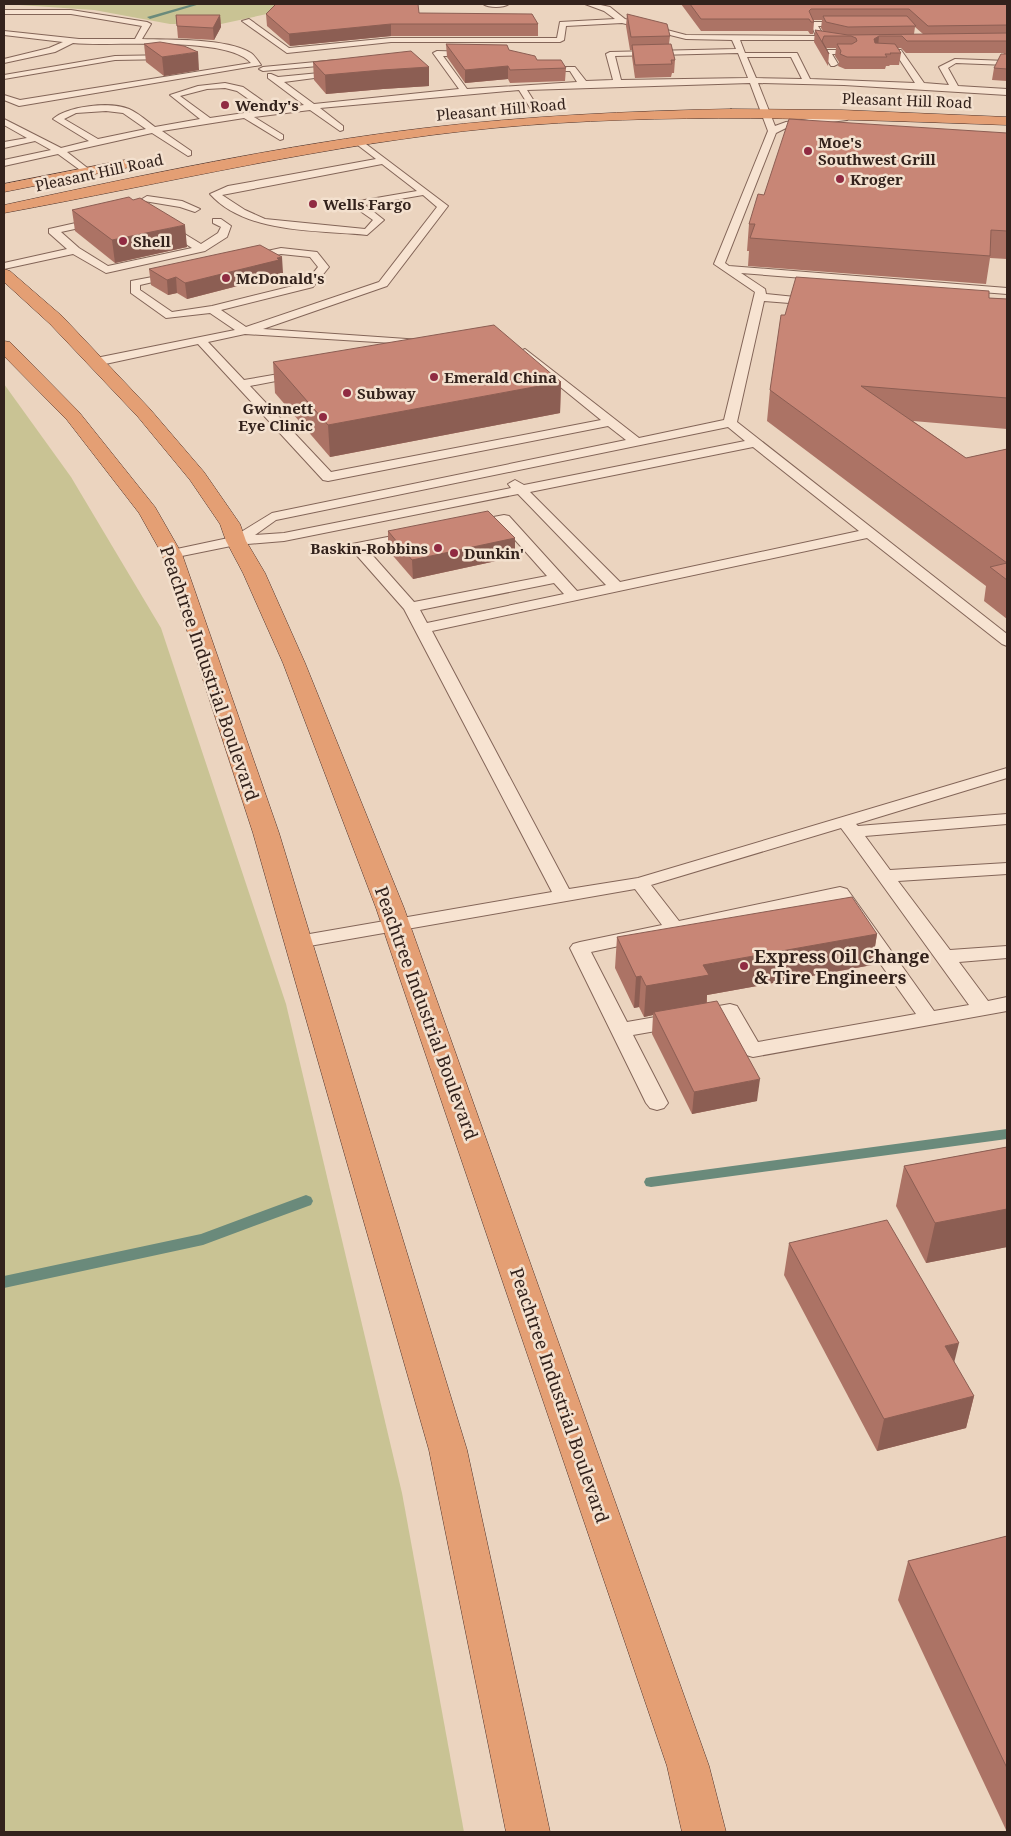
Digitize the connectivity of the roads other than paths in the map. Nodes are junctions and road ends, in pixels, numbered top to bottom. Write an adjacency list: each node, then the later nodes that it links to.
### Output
1 (487, 4): 2 (lane)
2 (505, 4)
3 (590, 4): 7 (lane)
4 (4, 12): 5 (lane)
5 (120, 20): 9 (lane); 15 (lane)
6 (246, 21): 20 (lane)
7 (622, 21): 12 (lane); 20 (lane)
8 (851, 24): 13 (lane)
9 (102, 26)
10 (4, 33): 14 (lane)
11 (83, 33): 14 (lane)
12 (735, 38): 13 (lane); 23 (lane)
13 (821, 38): 16 (lane)
14 (69, 40): 15 (lane); 28 (lane)
15 (137, 42): 24 (lane)
16 (847, 43)
17 (876, 43): 18 (lane)
18 (895, 43)
19 (277, 52): 20 (lane)
20 (287, 52)
21 (853, 52): 43 (lane)
22 (871, 52): 46 (lane)
23 (741, 53): 30 (lane); 40 (lane); 42 (lane)
24 (248, 54): 25 (lane); 34 (lane)
25 (258, 54)
26 (482, 54): 50 (lane)
27 (178, 58): 37 (lane)
28 (4, 61)
29 (346, 61): 34 (lane)
30 (700, 61): 41 (lane); 44 (lane)
31 (1007, 63): 48 (lane)
32 (200, 64): 35 (lane)
33 (535, 68): 45 (lane)
34 (261, 71): 35 (lane); 38 (lane)
35 (214, 72): 52 (lane)
36 (342, 73): 38 (lane)
37 (4, 77)
38 (274, 78): 53 (lane)
39 (244, 81): 47 (lane)
40 (807, 81): 42 (lane); 43 (lane)
41 (711, 82): 42 (lane); 44 (lane)
42 (754, 82): 54 (lane)
43 (845, 82): 46 (lane)
44 (618, 84): 45 (lane)
45 (584, 85): 49 (lane)
46 (921, 85): 48 (lane)
47 (220, 86): 57 (lane); 63 (lane)
48 (954, 87): 51 (lane)
49 (522, 88): 50 (lane); 55 (lane)
50 (464, 91): 53 (lane)
51 (1007, 92)
52 (4, 97)
53 (312, 107): 57 (lane); 65 (lane)
54 (765, 108): 55 (highway, Pleasant Hill Road); 56 (highway, Pleasant Hill Road); 58 (highway, Pleasant Hill Road); 69 (lane); 73 (highway, Pleasant Hill Road)
55 (535, 109): 59 (highway, Pleasant Hill Road)
56 (1007, 111)
57 (272, 112): 60 (lane)
58 (873, 114): 61 (highway, Pleasant Hill Road); 69 (lane)
59 (458, 115)
60 (248, 116): 63 (lane); 70 (lane)
61 (1007, 121)
62 (4, 122): 71 (lane)
63 (210, 122): 66 (lane)
64 (358, 126): 65 (highway)
65 (340, 128): 67 (highway)
66 (154, 130): 74 (lane); 74 (lane); 77 (lane)
67 (323, 131)
68 (297, 134): 70 (highway)
69 (774, 135): 102 (lane)
70 (280, 137): 72 (highway)
71 (38, 138): 75 (lane); 76 (lane)
72 (262, 140)
73 (358, 141): 80 (lane); 83 (highway, Pleasant Hill Road)
74 (96, 142): 76 (lane)
75 (4, 145)
76 (60, 151): 81 (lane); 82 (lane)
77 (193, 152): 78 (highway, Pleasant Hill Road)
78 (170, 156)
79 (142, 161): 82 (highway, Pleasant Hill Road)
80 (384, 161): 85 (lane); 88 (lane)
81 (4, 163)
82 (86, 172): 84 (highway, Pleasant Hill Road)
83 (120, 184): 86 (highway, Pleasant Hill Road); 87 (lane)
84 (4, 188)
85 (425, 192): 88 (lane); 109 (lane)
86 (4, 209)
87 (195, 209)
88 (241, 212)
89 (112, 219): 94 (lane)
90 (217, 221): 96 (lane)
91 (157, 222): 93 (lane)
92 (82, 237): 94 (lane)
93 (187, 240): 95 (lane); 96 (lane)
94 (65, 242): 97 (lane)
95 (173, 242)
96 (201, 249): 100 (lane)
97 (75, 250): 100 (lane); 101 (lane)
98 (107, 256): 100 (lane)
99 (232, 261): 108 (lane)
100 (93, 262)
101 (4, 266)
102 (727, 269): 105 (lane); 106 (lane)
103 (184, 272): 108 (lane)
104 (4, 274): 114 (highway, Peachtree Industrial Boulevard)
105 (1007, 291)
106 (759, 297): 107 (lane); 118 (lane)
107 (829, 303)
108 (212, 309): 109 (lane)
109 (245, 331): 110 (lane); 113 (lane)
110 (200, 340): 114 (lane); 116 (lane)
111 (4, 346): 127 (highway, Peachtree Industrial Boulevard)
112 (513, 350): 117 (lane)
113 (400, 354)
114 (96, 362): 126 (highway, Peachtree Industrial Boulevard)
115 (306, 371): 116 (lane)
116 (240, 384): 117 (lane)
117 (611, 422): 119 (lane)
118 (730, 423): 119 (lane); 120 (lane)
119 (637, 443): 121 (lane)
120 (754, 443): 122 (lane); 124 (lane)
121 (501, 471): 122 (lane); 126 (lane)
122 (521, 490): 126 (lane); 129 (lane)
123 (455, 528): 128 (lane)
124 (870, 533): 129 (lane); 133 (lane)
125 (426, 534): 131 (lane)
126 (236, 542): 127 (lane); 141 (highway, Peachtree Industrial Boulevard)
127 (172, 554): 143 (highway, Peachtree Industrial Boulevard)
128 (557, 578): 130 (lane); 131 (lane)
129 (617, 588): 130 (lane)
130 (574, 597): 132 (lane)
131 (411, 607): 132 (lane)
132 (422, 629): 140 (lane)
133 (1007, 641)
134 (1007, 773): 136 (lane)
135 (1007, 819): 136 (lane)
136 (849, 827): 138 (lane); 139 (lane)
137 (1007, 868): 138 (lane)
138 (886, 876): 145 (lane)
139 (640, 883): 140 (lane); 142 (lane)
140 (564, 897): 141 (lane)
141 (397, 926): 143 (lane); 152 (highway, Peachtree Industrial Boulevard)
142 (674, 928): 148 (lane); 149 (lane)
143 (298, 942): 151 (highway, Peachtree Industrial Boulevard)
144 (1007, 952): 145 (lane)
145 (945, 957): 147 (lane)
146 (1007, 1004): 147 (lane)
147 (983, 1009): 148 (lane)
148 (929, 1018): 149 (lane)
149 (621, 1030): 150 (lane)
150 (657, 1104)
151 (528, 1832)
152 (704, 1832)

